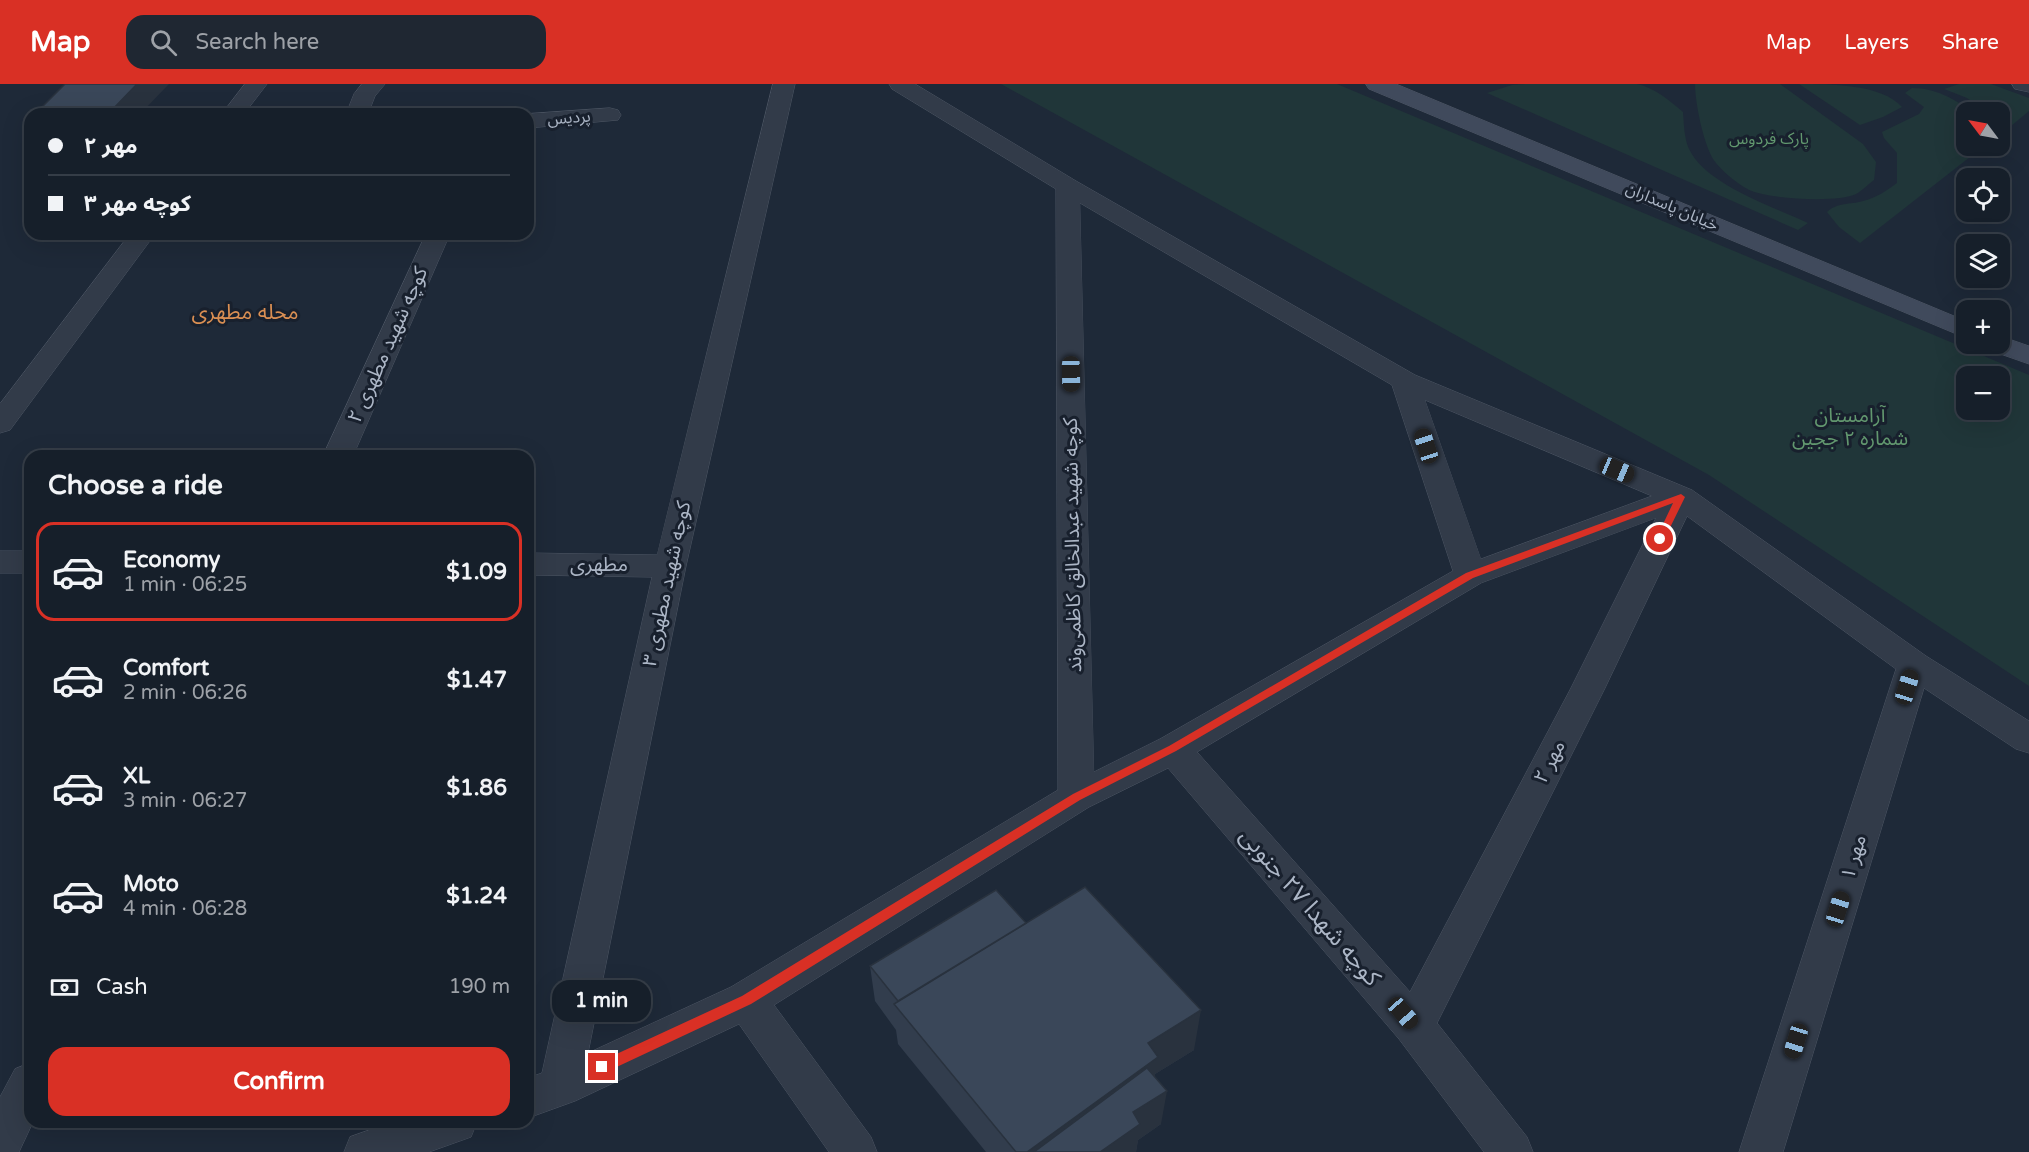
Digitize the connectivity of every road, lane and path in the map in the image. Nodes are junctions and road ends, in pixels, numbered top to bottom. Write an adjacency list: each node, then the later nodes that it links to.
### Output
1 (256, 84): 8 (street)
2 (374, 84): 9 (street)
3 (784, 84): 25 (street, کوچه شهید مطهری ۳)
4 (900, 84): 12 (street)
5 (1377, 84): 15 (main road, خیابان پاسداران)
6 (2023, 84): 7 (street)
7 (2029, 86)
8 (238, 108)
9 (359, 108)
10 (610, 115): 11 (street, پردیس)
11 (534, 121)
12 (1068, 186): 18 (street); 30 (street, کوچه شهید عبدالخالق کاظمی‌وند)
13 (138, 240): 19 (street)
14 (435, 240): 20 (street, کوچه شهید مطهری ۲)
15 (1956, 326)
16 (2010, 348): 17 (main road)
17 (2029, 356)
18 (1405, 381): 21 (street); 26 (street)
19 (0, 424)
20 (341, 450)
21 (1681, 497): 26 (street); 27 (street); 32 (street, مهر ۲)
22 (0, 562): 23 (street)
23 (24, 562)
24 (534, 564): 25 (street, مطهری)
25 (670, 566): 33 (street, کوچه شهید مطهری ۳)
26 (1470, 575): 29 (street)
27 (1914, 665): 28 (street); 40 (street, مهر ۱)
28 (2029, 738)
29 (1173, 748): 30 (street); 32 (street, کوچه شهدا ۲۷ جنوبی)
30 (1076, 797): 31 (street)
31 (746, 1000): 33 (street); 38 (street)
32 (1414, 1026): 39 (street, کوچه شهدا ۲۷ جنوبی)
33 (544, 1092)
34 (24, 1095): 36 (street)
35 (437, 1128): 37 (street)
36 (0, 1143)
37 (366, 1152)
38 (855, 1152)
39 (1511, 1152)
40 (1761, 1152)

